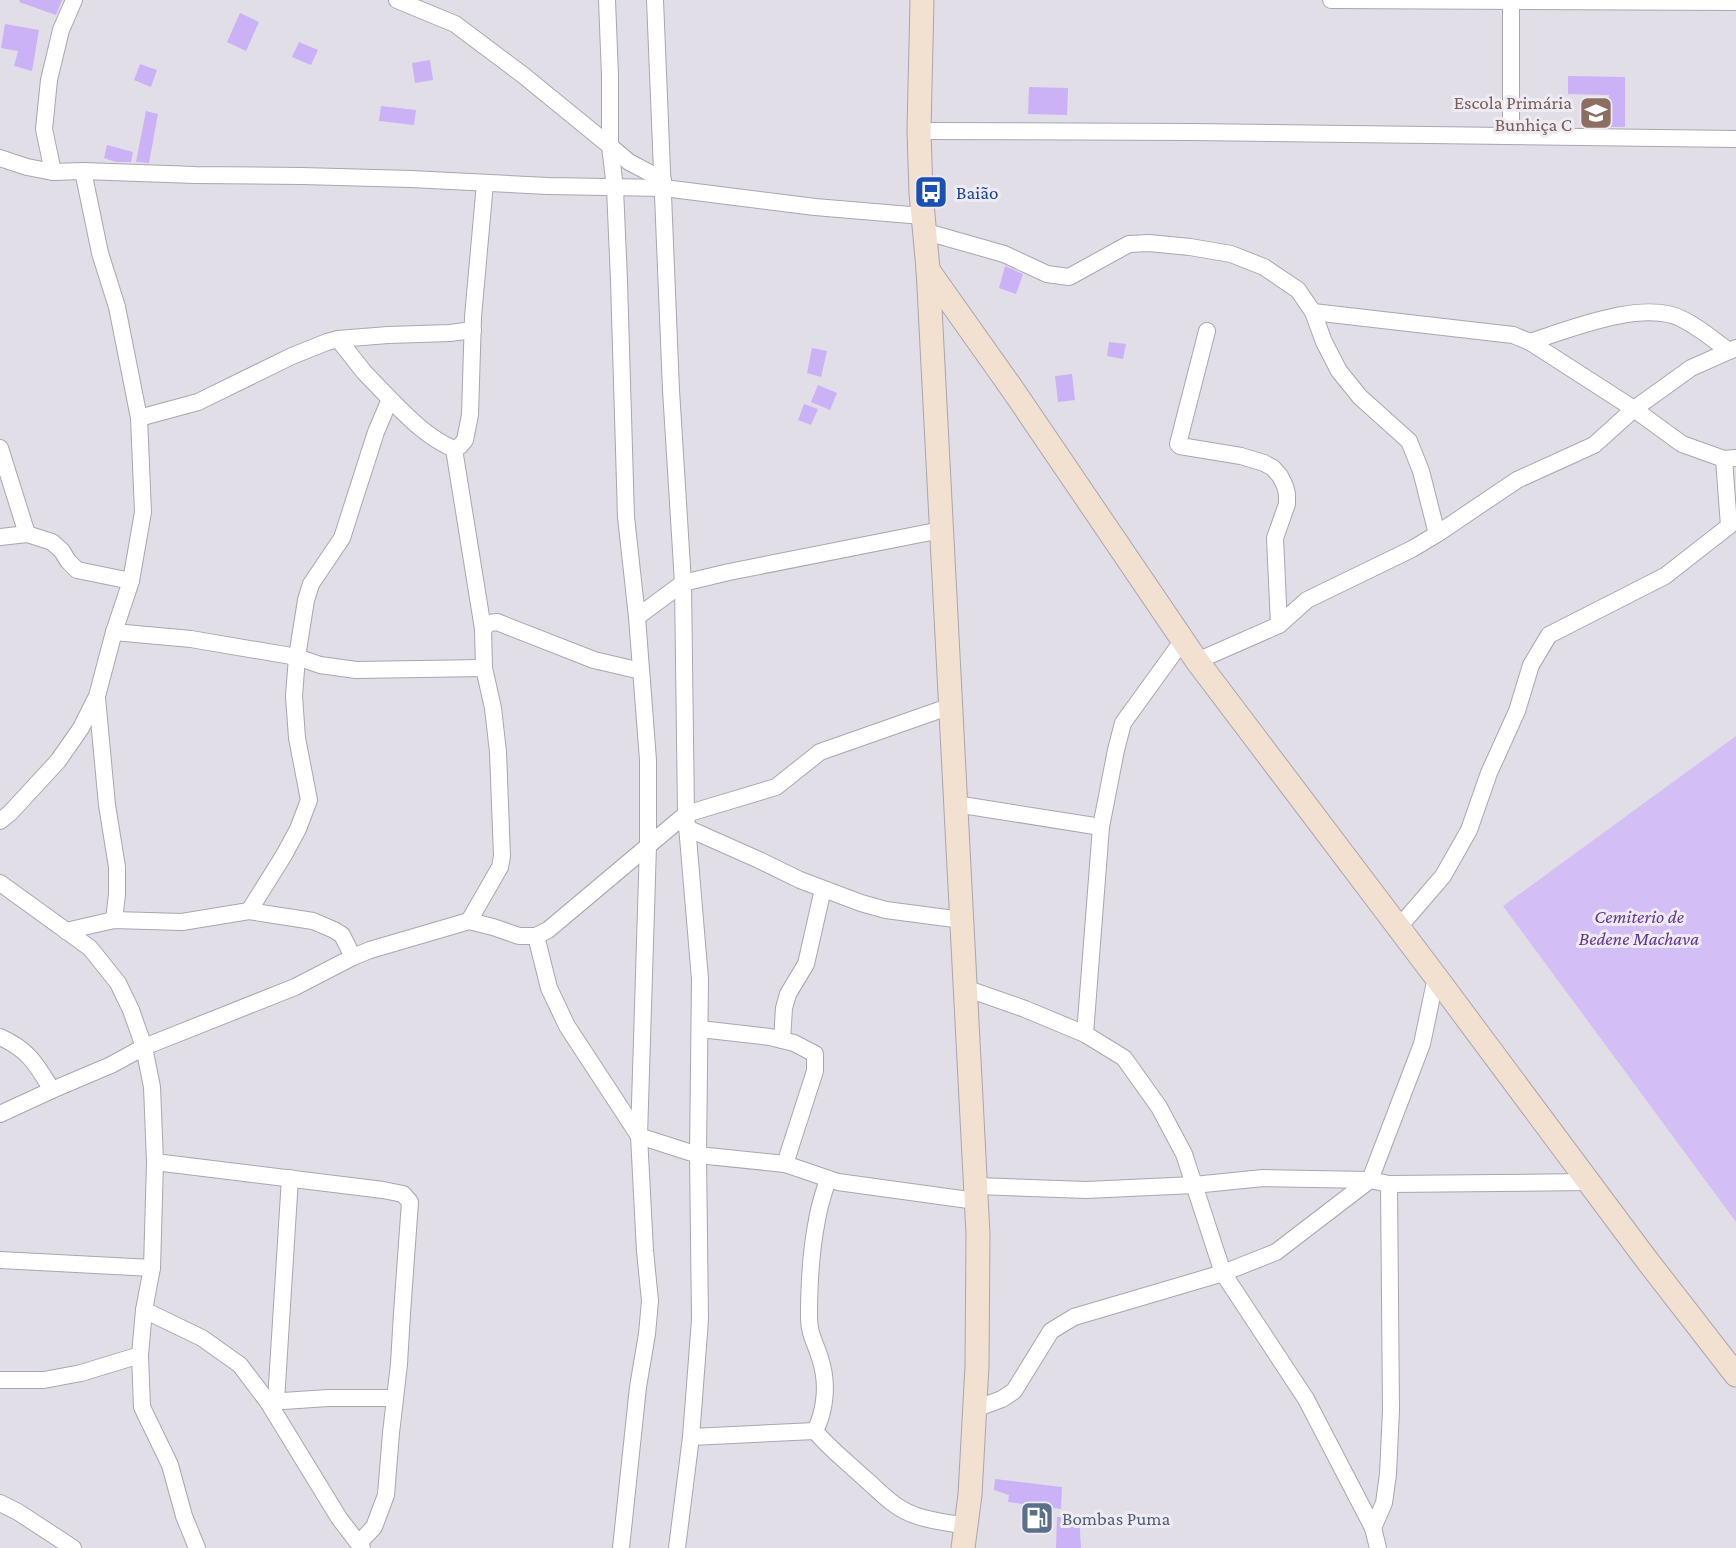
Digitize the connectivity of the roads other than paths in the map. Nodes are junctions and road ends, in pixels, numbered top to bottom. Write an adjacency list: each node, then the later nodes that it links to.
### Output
1 (74, 0): 15 (street)
2 (397, 0): 12 (street)
3 (607, 0): 12 (street)
4 (655, 0): 17 (street)
5 (922, 0): 9 (main road)
6 (1331, 0): 7 (street)
7 (1511, 1): 8 (street); 10 (street)
8 (1736, 2)
9 (919, 131): 10 (street); 19 (main road)
10 (1511, 136): 11 (street)
11 (1736, 139)
12 (610, 146): 17 (street); 18 (street)
13 (0, 158): 15 (street)
14 (83, 171): 15 (street); 16 (street); 29 (street)
15 (52, 172)
16 (485, 183): 18 (street); 22 (street)
17 (664, 184): 18 (street); 19 (street); 39 (street)
18 (615, 188): 40 (street)
19 (923, 223): 20 (main road); 21 (street)
20 (928, 269): 34 (main road); 44 (main road)
21 (1314, 312): 25 (street); 36 (street)
22 (472, 330): 24 (street); 31 (street)
23 (1207, 331): 41 (street)
24 (338, 340): 27 (street); 29 (street)
25 (1530, 342): 26 (street); 28 (street)
26 (1733, 349): 28 (street)
27 (390, 399): 31 (street); 45 (street)
28 (1634, 409): 32 (street); 36 (street)
29 (139, 418): 38 (street)
30 (0, 448): 35 (street)
31 (454, 449): 42 (street)
32 (1730, 458): 33 (street)
33 (1732, 528): 62 (street)
34 (941, 530): 39 (street); 50 (main road)
35 (27, 534): 37 (street); 38 (street)
36 (1437, 534): 41 (street)
37 (0, 537)
38 (131, 581): 43 (street)
39 (683, 583): 40 (street); 53 (street)
40 (637, 617): 48 (street)
41 (1279, 625): 46 (street)
42 (483, 629): 47 (street); 48 (street)
43 (114, 632): 45 (street); 49 (street)
44 (1183, 640): 46 (main road); 54 (street)
45 (297, 657): 47 (street); 58 (street)
46 (1196, 661): 62 (main road)
47 (484, 668): 61 (street)
48 (641, 671): 55 (street)
49 (97, 696): 52 (street); 59 (street)
50 (950, 706): 51 (main road); 53 (street)
51 (956, 804): 54 (street); 60 (main road)
52 (0, 821)
53 (687, 821): 55 (street); 57 (street); 68 (street)
54 (1101, 827): 69 (street)
55 (648, 845): 64 (street); 75 (street)
56 (0, 883): 63 (street)
57 (823, 888): 60 (street); 71 (street)
58 (249, 911): 59 (street); 65 (street)
59 (114, 920): 63 (street)
60 (962, 920): 67 (main road)
61 (469, 921): 64 (street); 65 (street)
62 (1399, 927): 66 (main road)
63 (66, 931): 72 (street)
64 (536, 936): 75 (street)
65 (353, 957): 72 (street)
66 (1436, 977): 81 (street); 82 (main road)
67 (965, 988): 69 (street); 85 (main road)
68 (699, 1029): 71 (street); 76 (street)
69 (1085, 1034): 84 (street)
70 (0, 1037): 73 (street)
71 (782, 1040): 78 (street)
72 (144, 1047): 73 (street); 77 (street)
73 (52, 1090): 74 (street)
74 (0, 1114)
75 (639, 1136): 76 (street); 104 (street)
76 (698, 1155): 78 (street); 97 (street)
77 (155, 1162): 79 (street); 87 (street)
78 (785, 1164): 80 (street)
79 (290, 1178): 93 (street); 94 (street)
80 (828, 1179): 85 (street); 96 (street)
81 (1370, 1180): 83 (street); 84 (street); 88 (street)
82 (1589, 1182): 83 (street); 91 (main road)
83 (1389, 1184): 99 (street)
84 (1194, 1185): 85 (street); 88 (street)
85 (976, 1194): 95 (main road)
86 (0, 1260): 87 (street)
87 (152, 1268): 89 (street)
88 (1223, 1273): 95 (street); 99 (street)
89 (144, 1310): 90 (street); 94 (street)
90 (140, 1355): 92 (street); 103 (street)
91 (1736, 1375)
92 (0, 1380)
93 (396, 1398): 94 (street); 101 (street)
94 (272, 1401): 101 (street)
95 (975, 1409): 100 (main road)
96 (815, 1431): 97 (street); 100 (street)
97 (691, 1437): 105 (street)
98 (0, 1503): 102 (street)
99 (1373, 1528): 106 (street)
100 (965, 1537)
101 (360, 1546)
102 (74, 1548)
103 (197, 1548)
104 (621, 1548)
105 (677, 1548)
106 (1378, 1548)

